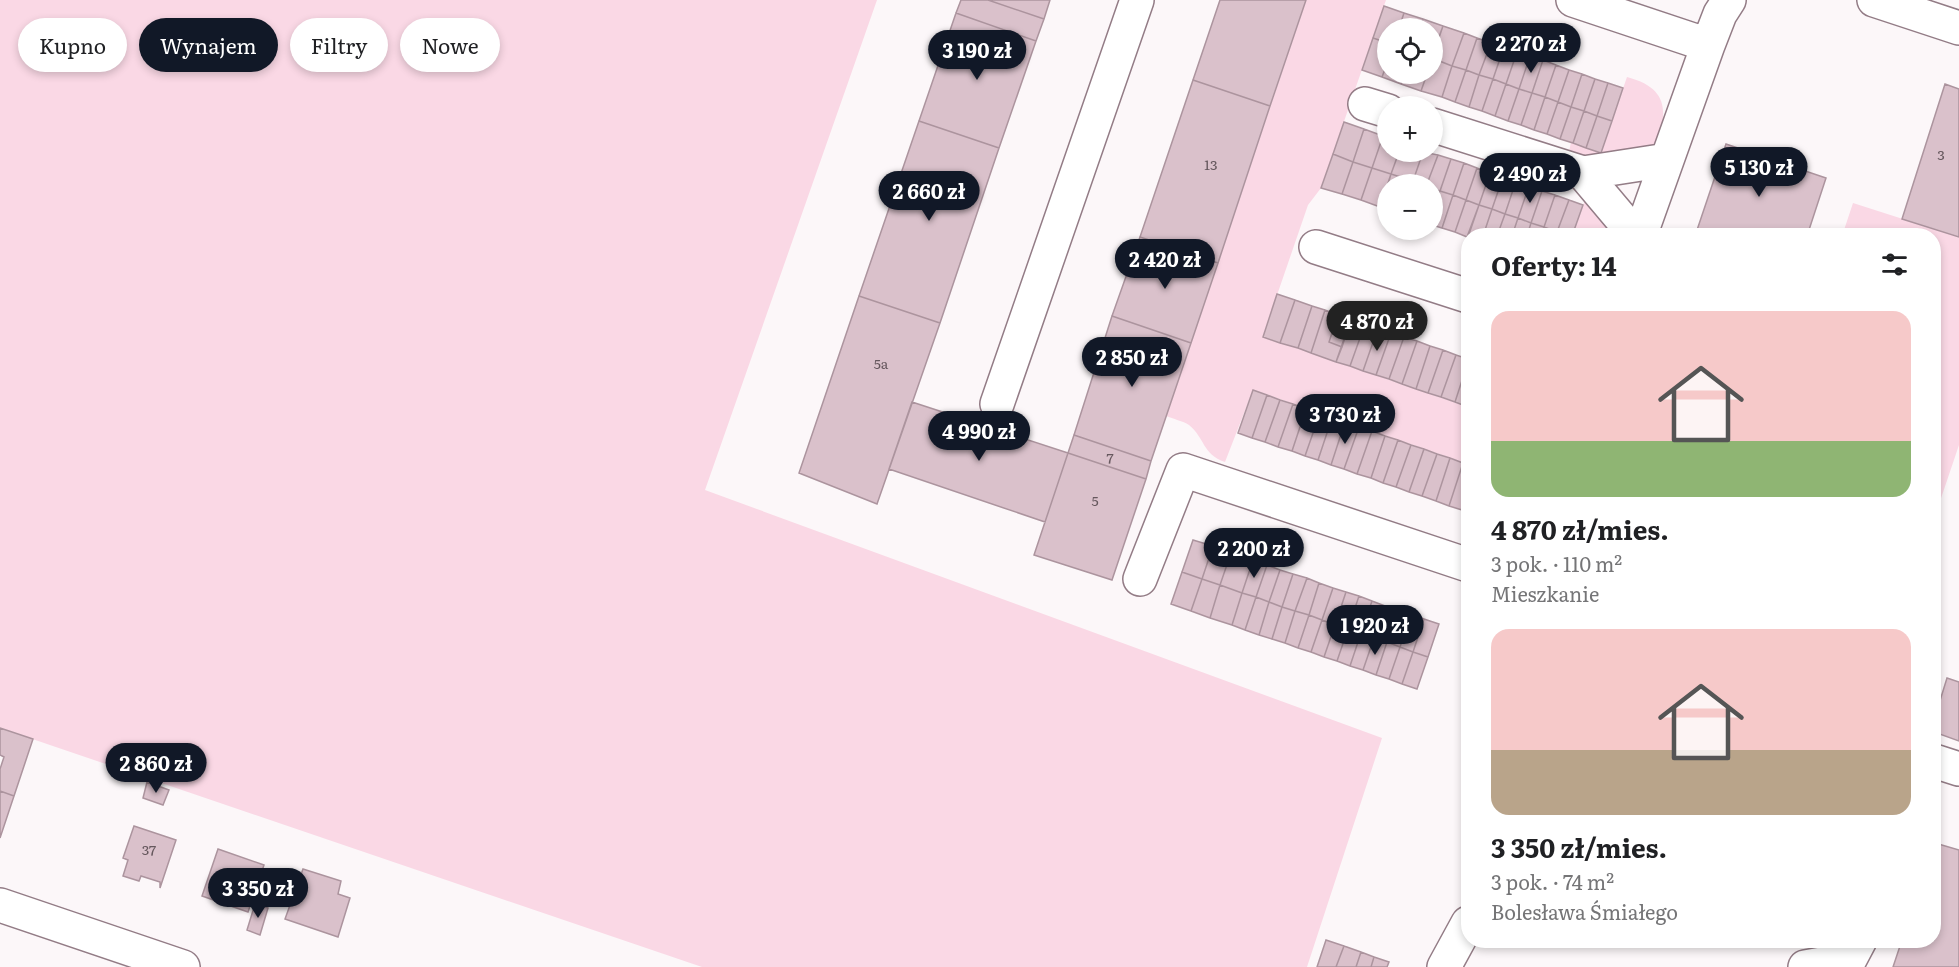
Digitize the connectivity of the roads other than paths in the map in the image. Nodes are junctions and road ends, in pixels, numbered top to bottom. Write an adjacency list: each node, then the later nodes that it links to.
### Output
1 (1137, 0): 14 (street)
2 (1573, 0): 6 (street)
3 (1729, 0): 6 (street)
4 (1874, 0): 5 (street)
5 (1959, 28)
6 (1708, 45): 8 (street)
7 (1443, 128): 9 (street)
8 (1667, 160): 9 (street); 11 (street)
9 (1583, 173): 10 (street)
10 (1631, 228)
11 (1641, 228)
12 (1316, 247): 13 (street)
13 (1461, 294)
14 (997, 404)
15 (1461, 564): 16 (street)
16 (1140, 579)
17 (1941, 763): 18 (street)
18 (1959, 769)
19 (0, 905): 22 (street)
20 (1461, 936): 23 (street)
21 (1856, 948): 24 (street)
22 (183, 967)
23 (1444, 967)
24 (1805, 967)

